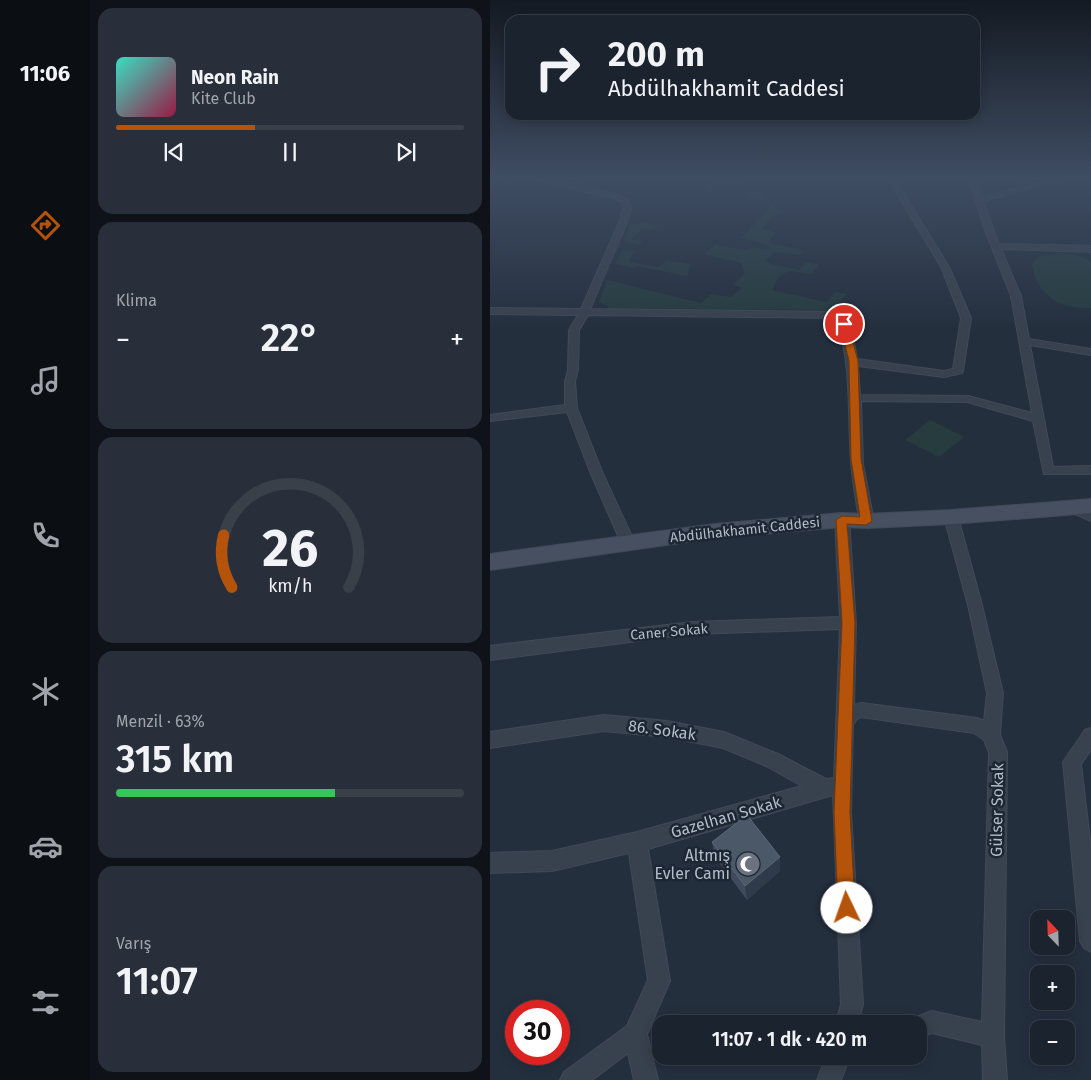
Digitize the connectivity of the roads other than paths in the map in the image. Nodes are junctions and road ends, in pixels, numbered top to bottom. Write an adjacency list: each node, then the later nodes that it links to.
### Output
1 (620, 229): 7 (street)
2 (922, 229): 10 (street)
3 (990, 229): 4 (street)
4 (996, 246): 5 (street); 8 (street)
5 (1091, 249)
6 (490, 311): 7 (street)
7 (584, 313): 10 (street); 12 (street)
8 (1026, 341): 9 (street); 14 (street)
9 (1091, 352)
10 (854, 362): 11 (street)
11 (855, 398): 14 (street); 21 (street)
12 (571, 408): 13 (street); 22 (street)
13 (490, 418)
14 (1039, 419): 15 (street)
15 (1091, 470)
16 (1091, 506): 17 (main road, Abdülhakhamit Caddesi)
17 (1071, 507): 18 (street); 19 (main road, Abdülhakhamit Caddesi)
18 (1091, 516)
19 (951, 517): 21 (main road, Abdülhakhamit Caddesi); 27 (street, Gülser Sokak)
20 (842, 520): 21 (main road, Abdülhakhamit Caddesi); 22 (main road, Abdülhakhamit Caddesi); 24 (street)
21 (866, 521)
22 (628, 543): 23 (main road, Abdülhakhamit Caddesi)
23 (490, 562)
24 (848, 623): 25 (street, Caner Sokak); 26 (street)
25 (490, 653)
26 (844, 725): 27 (street); 30 (street)
27 (991, 735): 38 (street, Gülser Sokak)
28 (1091, 736): 33 (street)
29 (490, 740): 30 (street, 86. Sokak)
30 (834, 787): 31 (street, Gazelhan Sokak); 35 (street)
31 (637, 842): 32 (street, Gazelhan Sokak); 37 (street)
32 (490, 863)
33 (1087, 878): 34 (street)
34 (1091, 941)
35 (849, 1015)
36 (927, 1024): 38 (street)
37 (635, 1034): 40 (street); 41 (street)
38 (993, 1036): 43 (street, Gülser Sokak)
39 (835, 1065): 42 (street)
40 (572, 1080)
41 (646, 1080)
42 (829, 1080)
43 (995, 1080)

